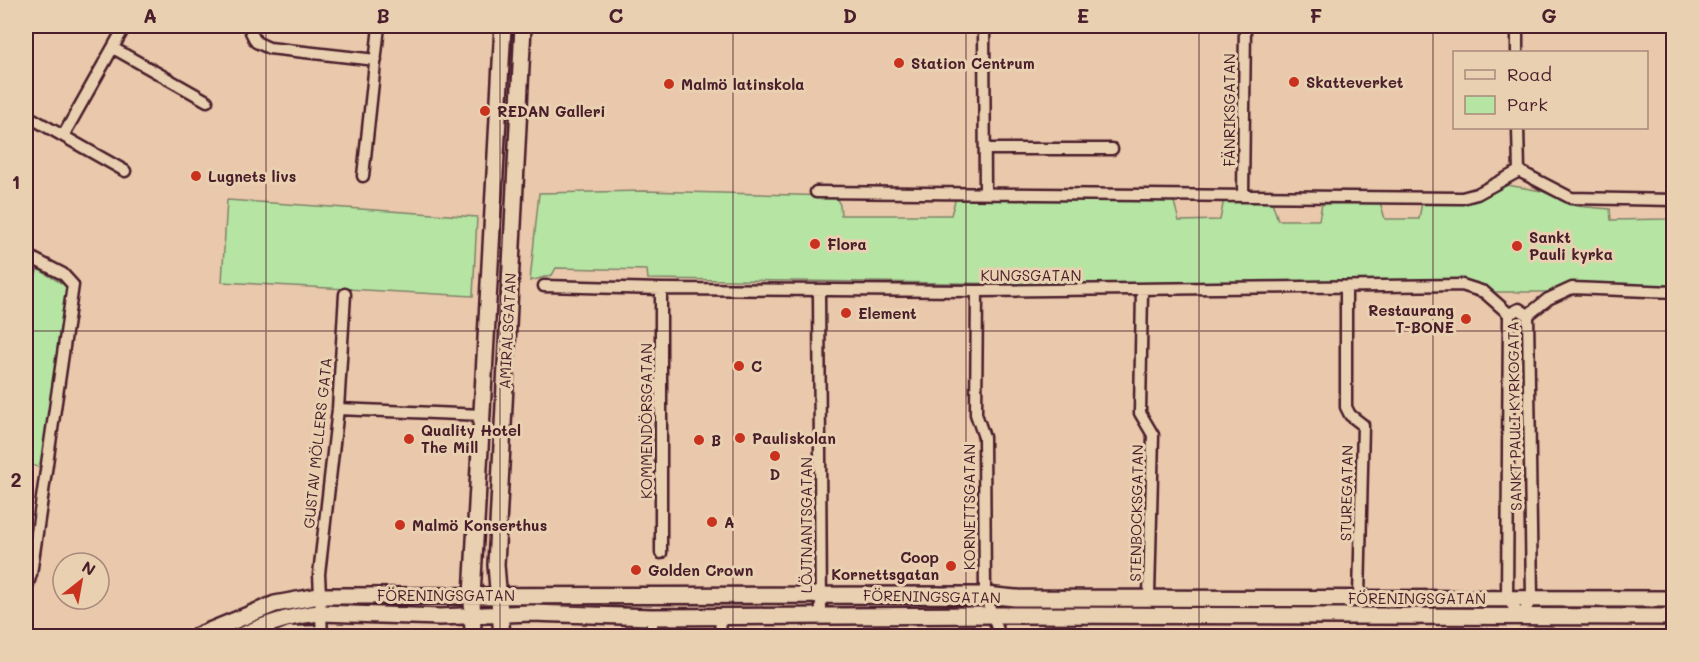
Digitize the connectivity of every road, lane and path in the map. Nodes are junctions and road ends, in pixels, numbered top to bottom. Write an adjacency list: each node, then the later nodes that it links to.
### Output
1 (125, 26): 9 (street)
2 (252, 26): 11 (street)
3 (380, 26): 11 (street)
4 (503, 26): 37 (street, AMIRALSGATAN)
5 (523, 26): 43 (street, AMIRALSGATAN)
6 (984, 26): 16 (street)
7 (1245, 26): 23 (street, FÄNRIKSGATAN)
8 (1517, 26): 10 (street)
9 (113, 48): 12 (street); 15 (street)
10 (1517, 51)
11 (376, 60): 20 (street)
12 (207, 101)
13 (26, 115): 15 (street)
14 (1518, 129): 19 (street)
15 (63, 136): 18 (street)
16 (985, 149): 17 (street); 22 (street)
17 (1112, 149)
18 (124, 171)
19 (1519, 171): 23 (street); 24 (street)
20 (363, 176)
21 (816, 192): 22 (street)
22 (985, 193): 23 (street)
23 (1243, 195)
24 (1674, 200)
25 (26, 255): 39 (street)
26 (544, 286): 28 (street, KUNGSGATAN)
27 (1346, 288): 30 (street, KUNGSGATAN); 34 (street, KUNGSGATAN); 46 (street, STUREGATAN)
28 (662, 290): 29 (street, KUNGSGATAN); 38 (street, KOMMENDÖRSGATAN)
29 (819, 290): 31 (street, KUNGSGATAN); 44 (street, LÖJTNANTSGATAN)
30 (1142, 290): 31 (street, KUNGSGATAN); 45 (street, STENBOCKSGATAN)
31 (977, 291): 40 (street, KORNETTSGATAN)
32 (1674, 292): 35 (street)
33 (345, 294): 36 (street, GUSTAV MÖLLERS GATA)
34 (1509, 314): 35 (street, SANKT PAULI KYRKOGATA); 47 (street, SANKT PAULI KYRKOGATA)
35 (1528, 315): 48 (street, SANKT PAULI KYRKOGATA)
36 (338, 409): 37 (street); 41 (street, GUSTAV MÖLLERS GATA)
37 (483, 415): 42 (street, AMIRALSGATAN)
38 (661, 553)
39 (26, 590)
40 (985, 595): 44 (street, FÖRENINGSGATAN); 45 (street, FÖRENINGSGATAN); 52 (street, KORNETTSGATAN)
41 (319, 596): 42 (street, FÖRENINGSGATAN); 50 (street, GUSTAV MÖLLERS GATA); 60 (street, FÖRENINGSGATAN)
42 (472, 596): 43 (street, FÖRENINGSGATAN); 53 (street, AMIRALSGATAN)
43 (498, 596): 44 (street, FÖRENINGSGATAN); 51 (street, AMIRALSGATAN)
44 (821, 596): 56 (street, LÖJTNANTSGATAN)
45 (1149, 596): 46 (street, FÖRENINGSGATAN)
46 (1359, 598): 47 (street, FÖRENINGSGATAN)
47 (1507, 598): 48 (street, FÖRENINGSGATAN); 57 (street)
48 (1532, 598): 49 (street, FÖRENINGSGATAN); 57 (street)
49 (1674, 599)
50 (321, 613): 53 (street, FÖRENINGSGATAN); 59 (street, GUSTAV MÖLLERS GATA); 61 (street, FÖRENINGSGATAN)
51 (500, 615): 53 (street, FÖRENINGSGATAN); 54 (street, FÖRENINGSGATAN); 64 (street, AMIRALSGATAN)
52 (994, 615): 56 (street, FÖRENINGSGATAN); 57 (street, FÖRENINGSGATAN); 67 (street, KORNETTSGATAN)
53 (473, 616): 63 (street, AMIRALSGATAN)
54 (652, 617): 55 (street, FÖRENINGSGATAN); 65 (street)
55 (721, 617): 56 (street, FÖRENINGSGATAN); 66 (street)
56 (821, 617)
57 (1521, 617): 58 (street, FÖRENINGSGATAN)
58 (1674, 617)
59 (322, 634): 62 (street)
60 (197, 636)
61 (241, 636)
62 (280, 636)
63 (473, 636)
64 (502, 636)
65 (652, 636)
66 (720, 636)
67 (1000, 636)

